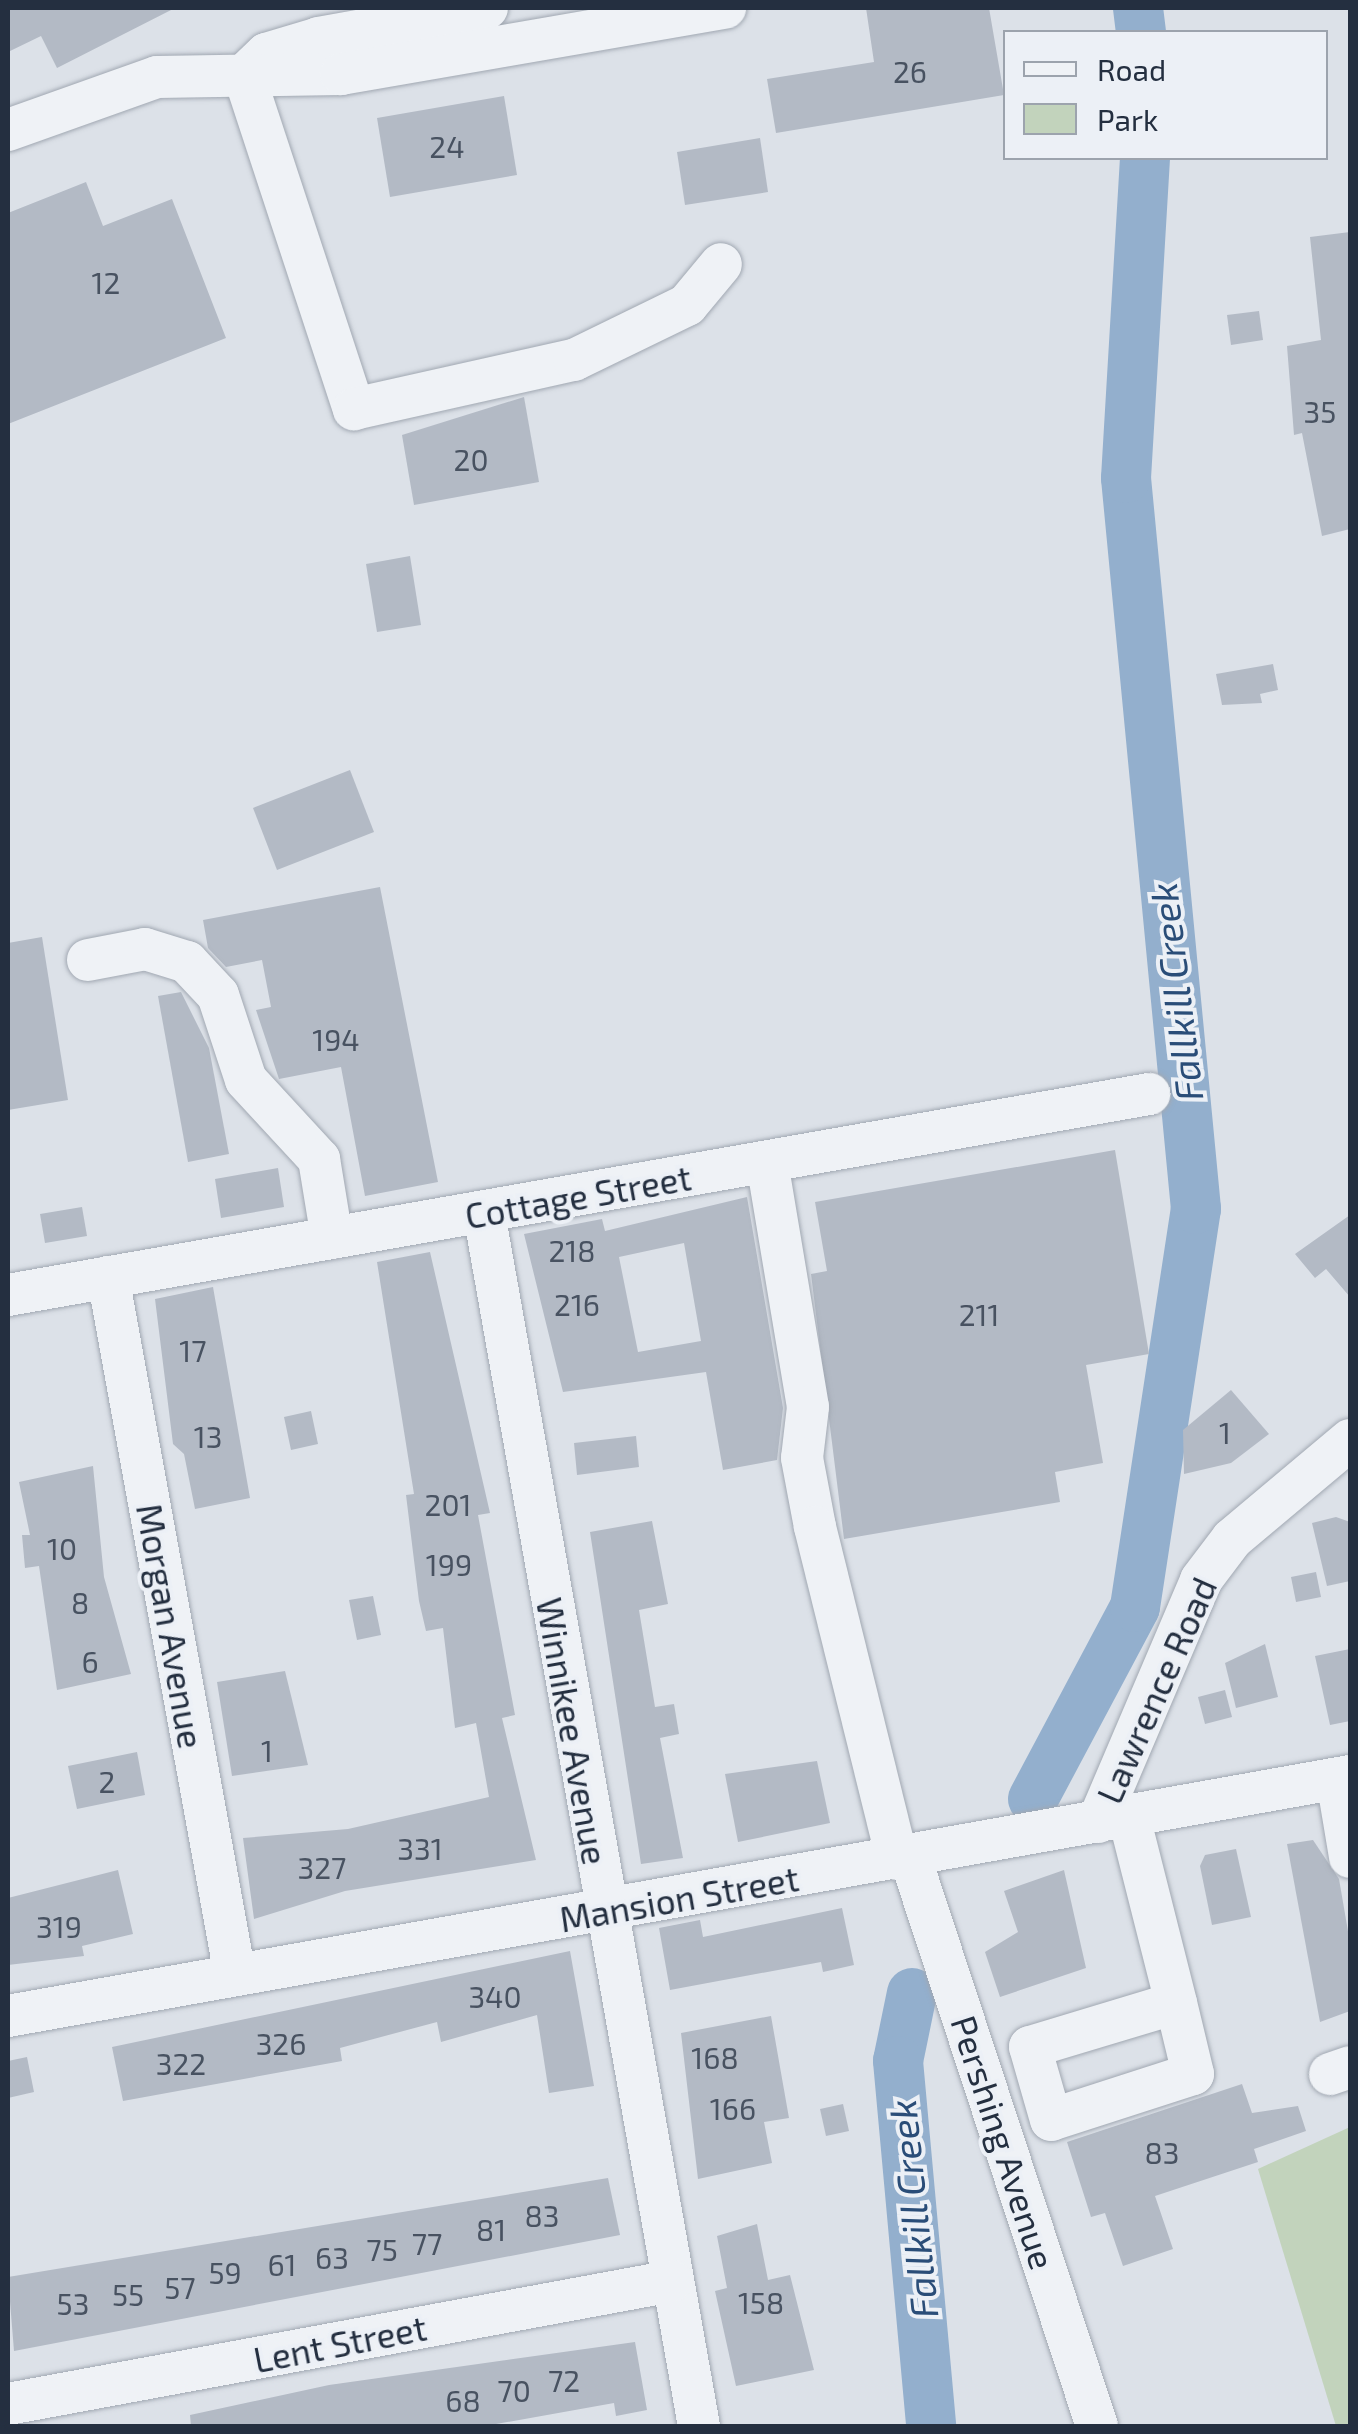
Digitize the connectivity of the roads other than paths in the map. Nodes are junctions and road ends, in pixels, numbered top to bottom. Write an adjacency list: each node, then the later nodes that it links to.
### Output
1 (487, 8): 3 (street)
2 (725, 8): 3 (street)
3 (244, 75): 4 (street); 5 (street)
4 (8, 130)
5 (721, 264)
6 (88, 960): 10 (street)
7 (1149, 1094): 8 (street, Cottage Street)
8 (767, 1162): 9 (street, Cottage Street); 17 (street, Pershing Avenue)
9 (484, 1213): 10 (street, Cottage Street); 18 (street, Winnikee Avenue)
10 (332, 1238): 11 (street, Cottage Street)
11 (108, 1277): 12 (street, Cottage Street); 19 (street, Morgan Avenue)
12 (8, 1295)
13 (1350, 1440): 15 (street, Lawrence Road)
14 (1344, 1778): 15 (street, Mansion Street); 16 (street)
15 (1114, 1820): 17 (street, Mansion Street); 20 (street)
16 (1350, 1857)
17 (904, 1858): 18 (street, Mansion Street); 23 (street, Pershing Avenue)
18 (604, 1913): 19 (street, Mansion Street); 24 (street, Winnikee Avenue)
19 (234, 1975): 21 (street, Mansion Street)
20 (1176, 2003): 22 (street); 22 (street)
21 (8, 2016)
22 (1051, 2120): 23 (street)
23 (1002, 2136): 27 (street, Pershing Avenue)
24 (672, 2281): 25 (street, Lent Street); 26 (street, Winnikee Avenue)
25 (8, 2404)
26 (699, 2426)
27 (1097, 2426)

